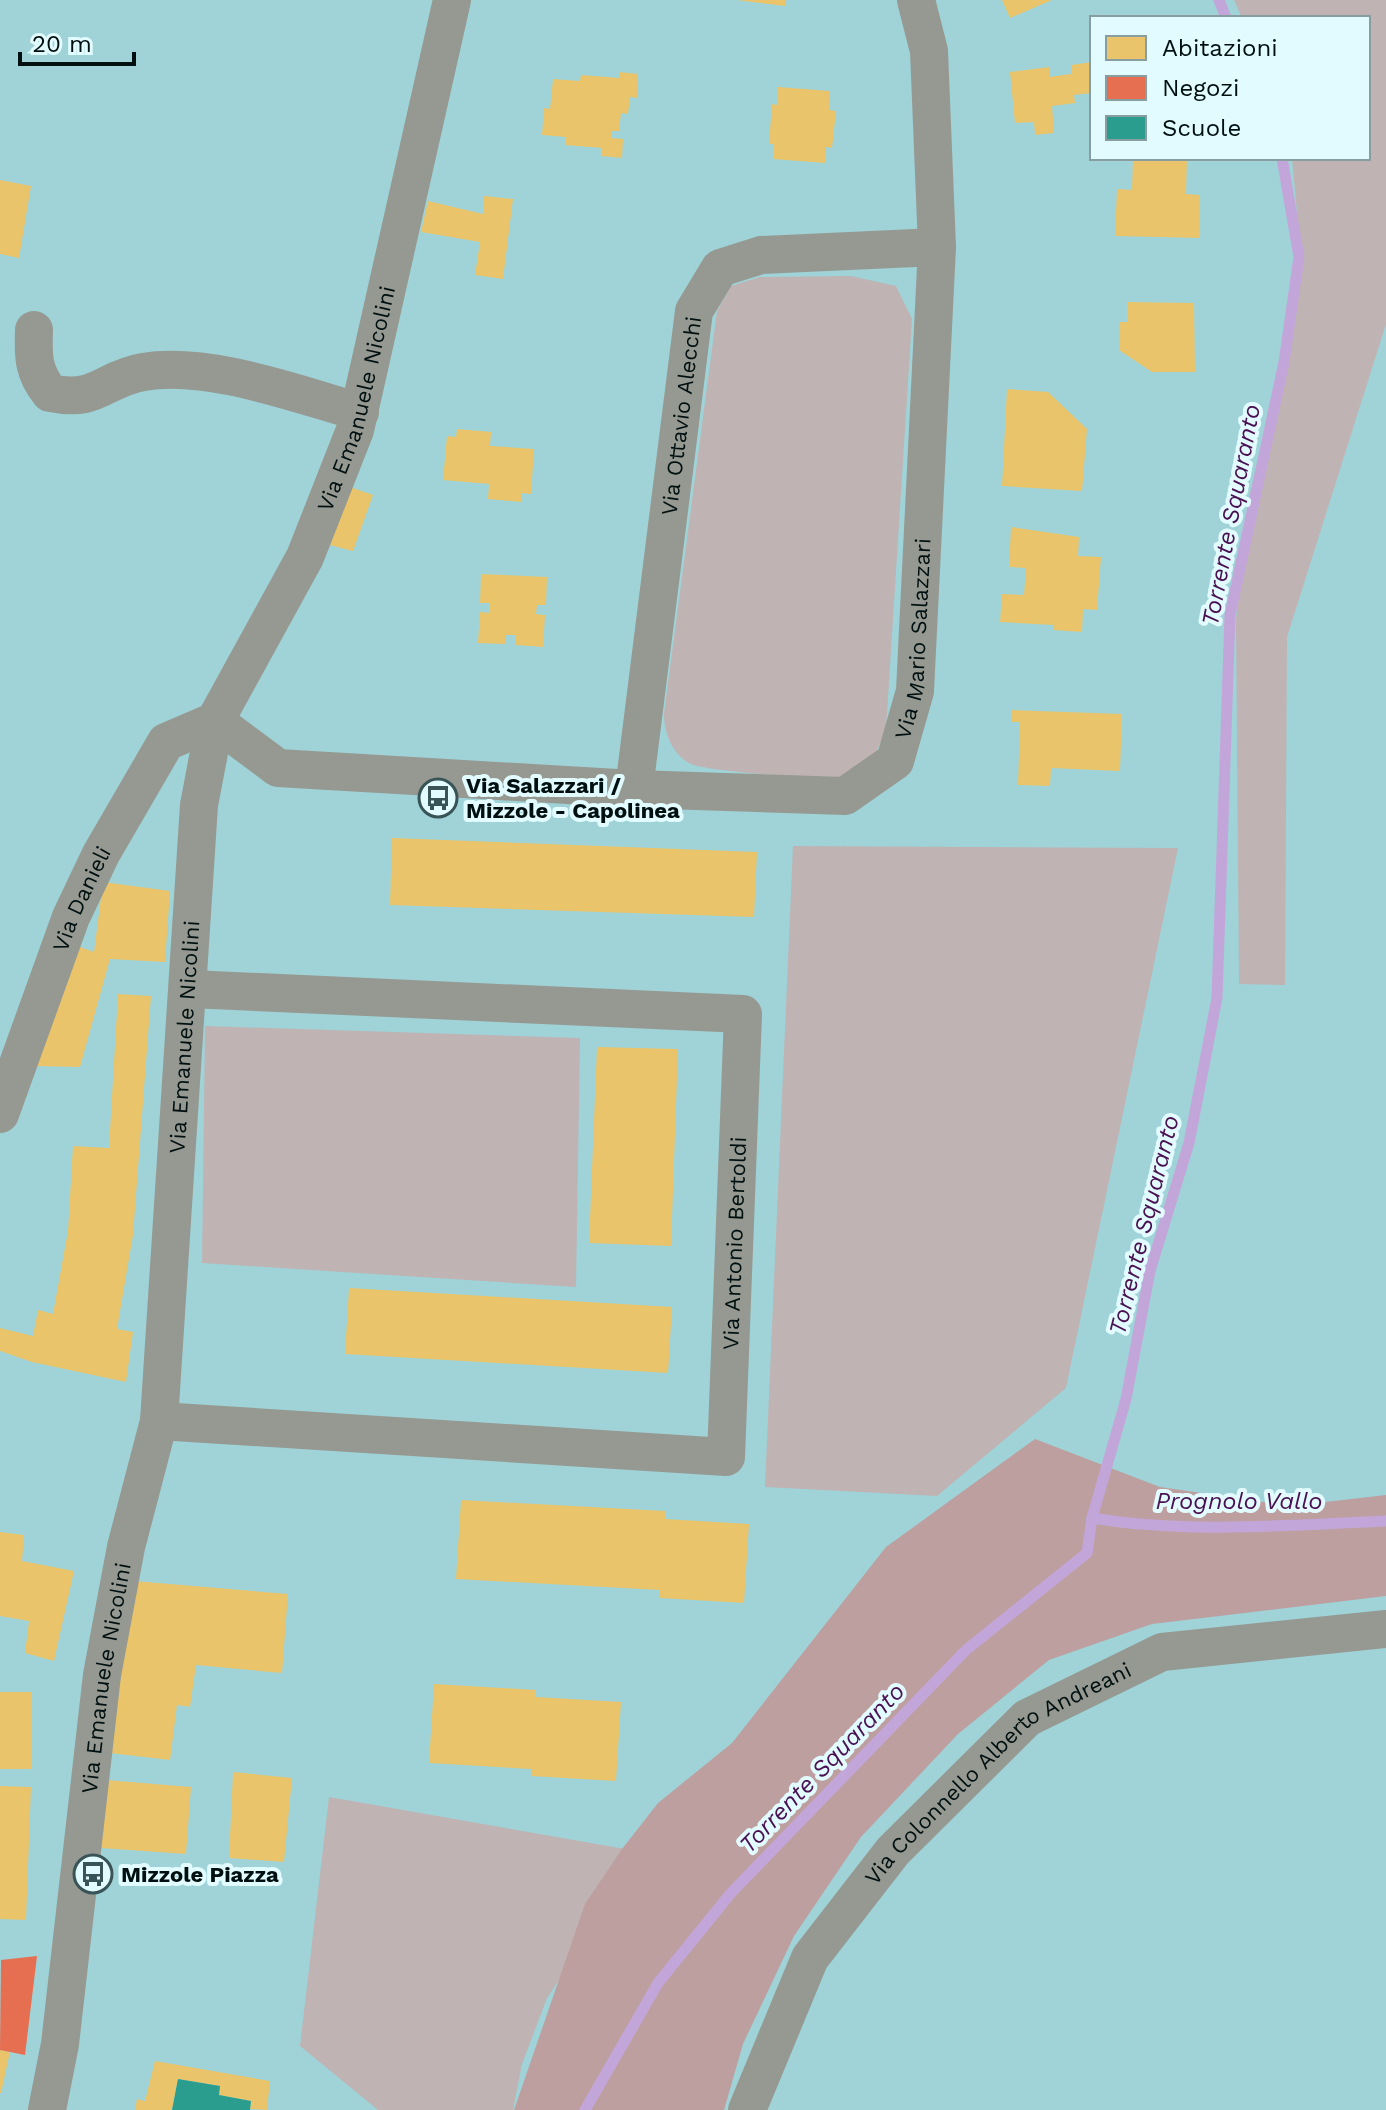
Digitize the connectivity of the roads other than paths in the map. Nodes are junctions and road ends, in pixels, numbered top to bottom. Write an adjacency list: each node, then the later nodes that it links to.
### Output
1 (452, 0): 5 (street, Via Emanuele Nicolini)
2 (916, 0): 3 (street, Via Mario Salazzari)
3 (937, 247): 7 (street, Via Ottavio Alecchi); 7 (street, Via Mario Salazzari)
4 (34, 330): 5 (street)
5 (360, 412): 6 (street, Via Emanuele Nicolini)
6 (215, 721): 7 (street, Via Mario Salazzari); 8 (street, Via Emanuele Nicolini); 9 (street, Via Danieli)
7 (634, 789)
8 (190, 989): 10 (street, Via Emanuele Nicolini); 10 (street, Via Antonio Bertoldi)
9 (0, 1114)
10 (159, 1421): 12 (street, Via Emanuele Nicolini)
11 (1386, 1629): 13 (street, Via Colonnello Alberto Andreani)
12 (47, 2110)
13 (747, 2110)

